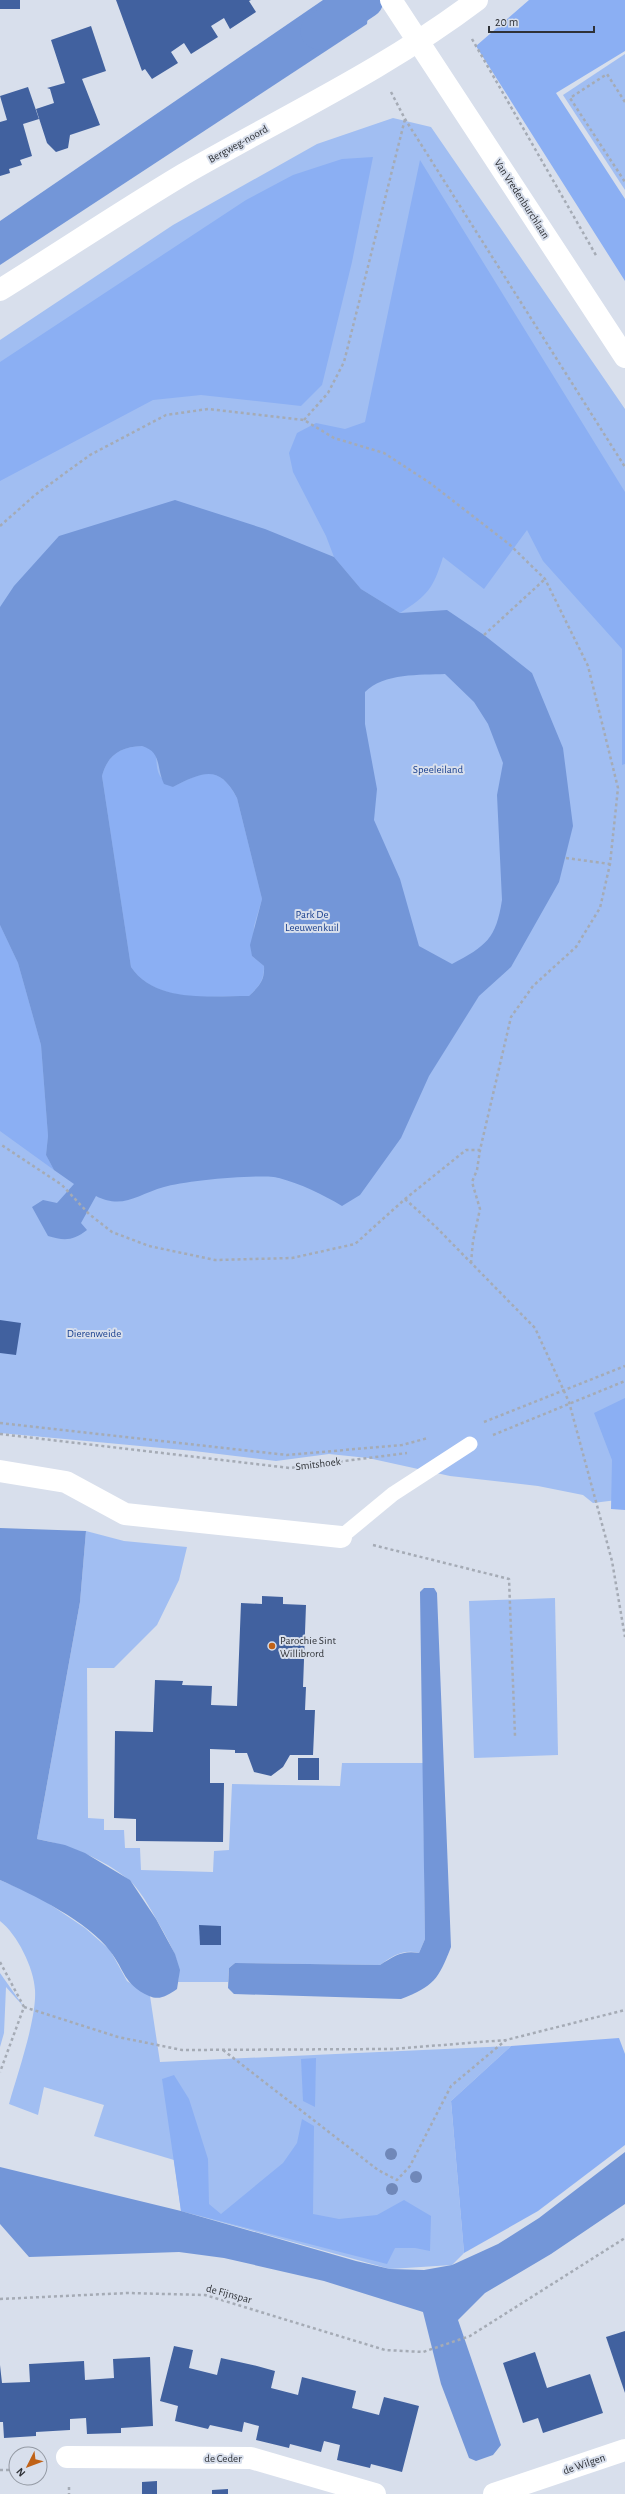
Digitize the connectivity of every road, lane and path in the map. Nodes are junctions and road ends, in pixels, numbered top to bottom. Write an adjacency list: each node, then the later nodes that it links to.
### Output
1 (477, 0): 3 (street, Bergweg-noord)
2 (396, 7): 4 (street, Van Vredenburchlaan)
3 (458, 14): 4 (street, Bergweg-noord); 9 (path)
4 (419, 42): 5 (street, Bergweg-noord); 11 (street, Van Vredenburchlaan)
5 (377, 67): 7 (path); 10 (street, Bergweg-noord)
6 (625, 102): 8 (path)
7 (405, 119): 12 (path); 13 (path)
8 (625, 182)
9 (601, 263)
10 (0, 290)
11 (625, 357)
12 (304, 420): 14 (path); 15 (path)
13 (625, 468)
14 (0, 526)
15 (545, 579): 16 (path); 18 (path)
16 (484, 635)
17 (566, 858): 18 (path)
18 (610, 864): 20 (path)
19 (0, 1144): 21 (path)
20 (480, 1150): 21 (path); 22 (path)
21 (405, 1199): 22 (path)
22 (471, 1263): 25 (path)
23 (625, 1366): 25 (path)
24 (625, 1381): 26 (path)
25 (565, 1390): 26 (path); 28 (path)
26 (569, 1402): 31 (path); 35 (path)
27 (0, 1423): 30 (path)
28 (482, 1423)
29 (0, 1434): 32 (path, Smitshoek)
30 (431, 1438)
31 (470, 1444): 34 (lane)
32 (415, 1452)
33 (0, 1471): 34 (street)
34 (341, 1537): 36 (path)
35 (625, 1637)
36 (515, 1736)
37 (0, 1962): 38 (path)
38 (24, 2007): 41 (path); 42 (path)
39 (625, 2010): 40 (path)
40 (506, 2040): 41 (path); 41 (path)
41 (223, 2049)
42 (0, 2072)
43 (625, 2238): 44 (path, de Fijnspar)
44 (0, 2299)
45 (625, 2450): 47 (street, de Wilgen)
46 (67, 2457): 48 (street, de Ceder)
47 (545, 2486): 49 (street, de Wilgen)
48 (374, 2494)
49 (494, 2494)

